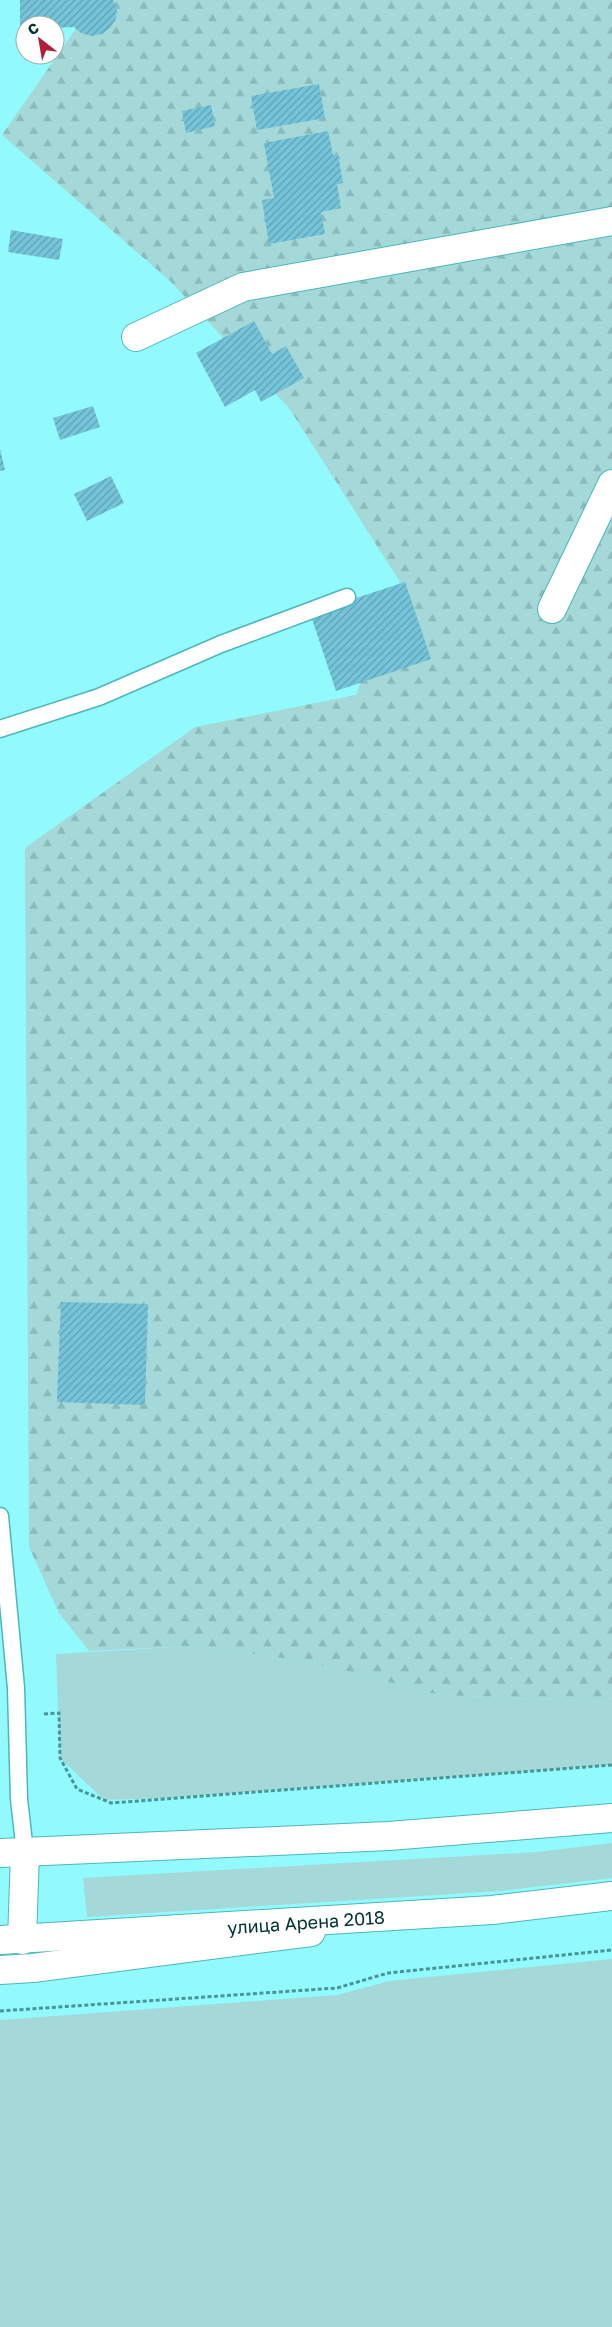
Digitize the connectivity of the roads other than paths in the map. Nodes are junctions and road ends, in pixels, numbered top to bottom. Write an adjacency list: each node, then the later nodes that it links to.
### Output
1 (612, 221): 2 (main road)
2 (136, 338)
3 (612, 484): 5 (main road)
4 (347, 597): 6 (lane)
5 (552, 609)
6 (0, 729)
7 (0, 1516): 9 (lane)
8 (612, 1818): 9 (main road)
9 (12, 1852): 12 (main road)
10 (604, 1899): 11 (main road, улица Арена 2018)
11 (492, 1910): 12 (main road, улица Арена 2018); 13 (main road)
12 (11, 1940)
13 (0, 1970)

